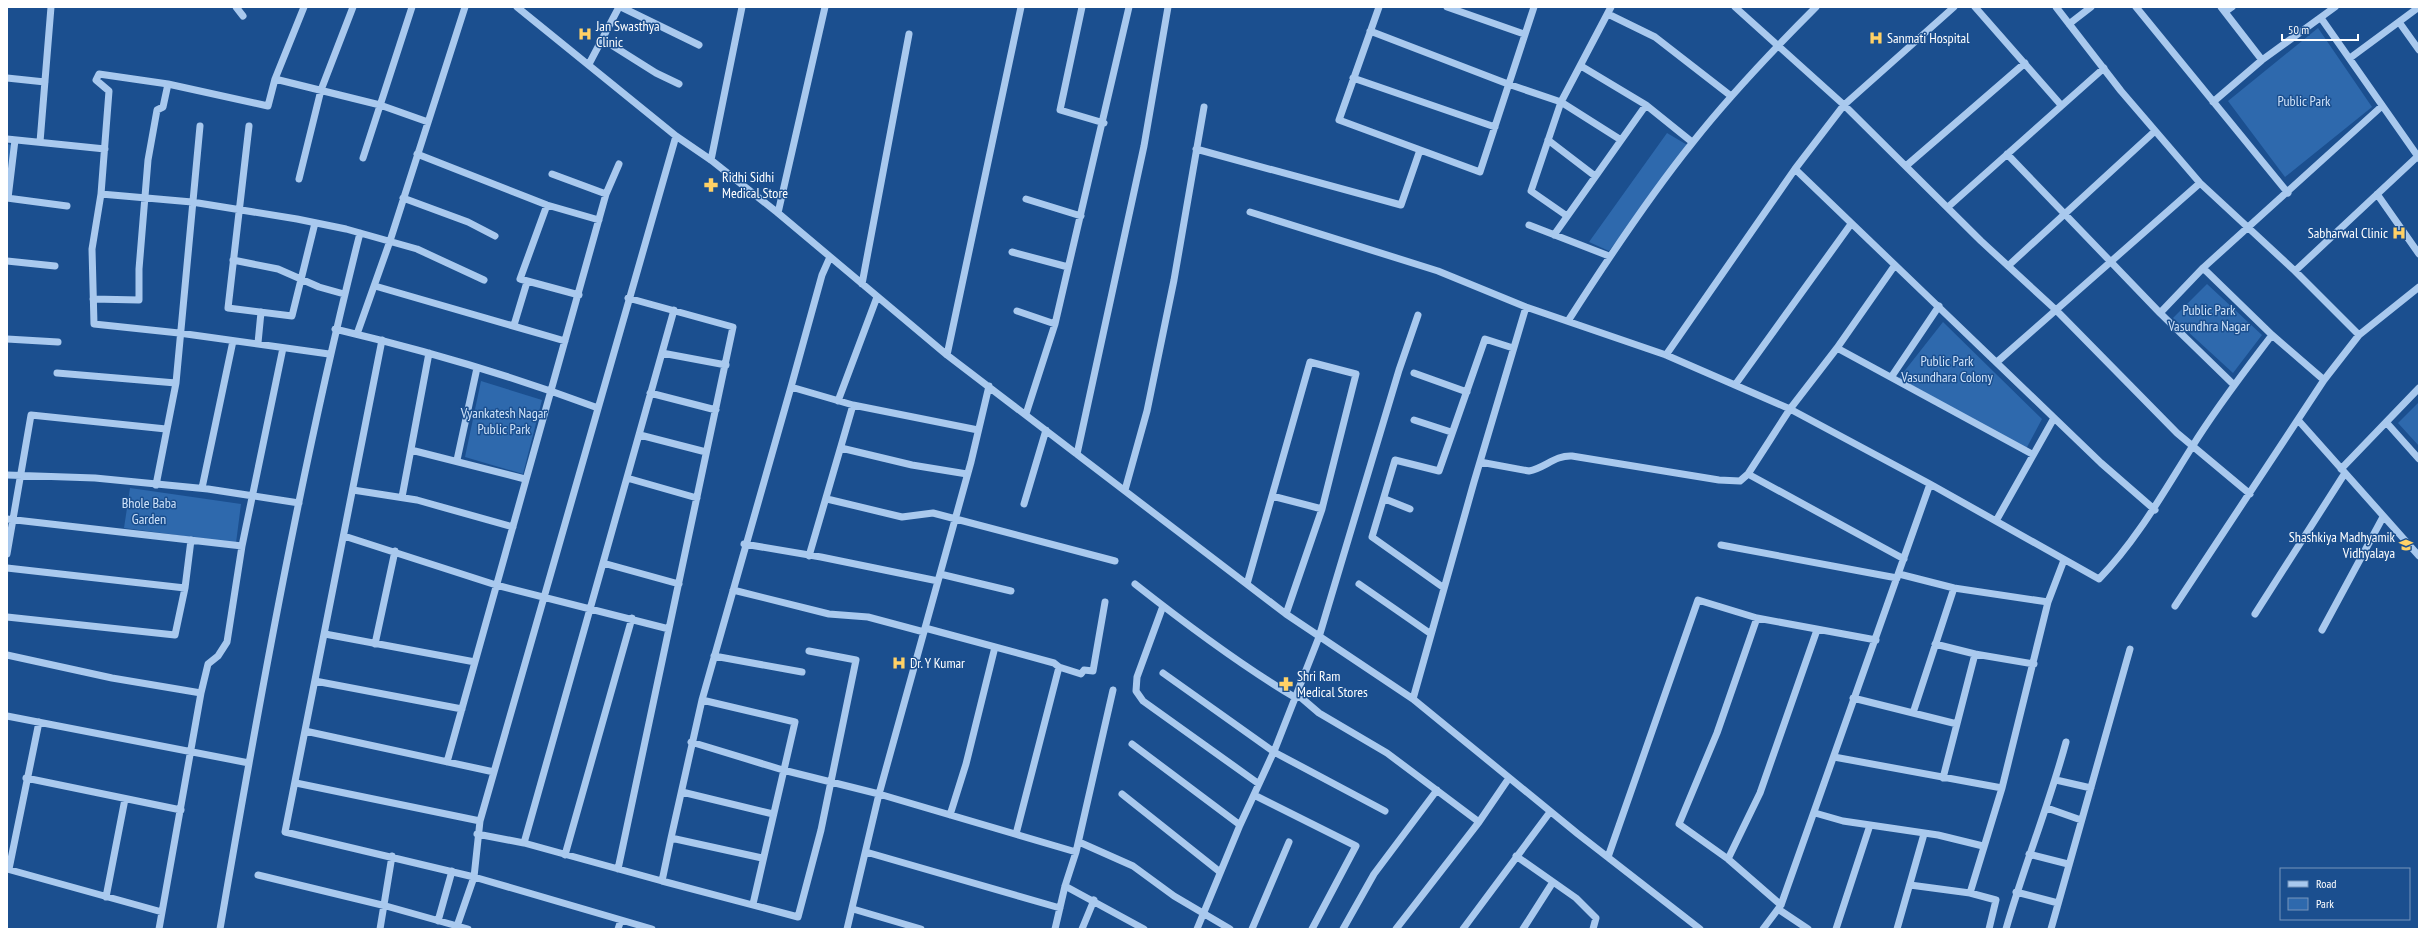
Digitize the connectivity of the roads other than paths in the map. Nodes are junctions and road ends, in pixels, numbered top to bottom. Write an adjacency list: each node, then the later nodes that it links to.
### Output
1 (51, 7): 50 (street)
2 (236, 7): 30 (street)
3 (304, 7): 49 (street)
4 (352, 7): 54 (street)
5 (412, 7): 58 (street)
6 (465, 7): 64 (street)
7 (517, 7): 44 (street)
8 (620, 7): 37 (street); 39 (street)
9 (742, 7): 84 (street)
10 (825, 7): 106 (street)
11 (1021, 7): 171 (street)
12 (1082, 7): 65 (street)
13 (1129, 7): 65 (street)
14 (1168, 7): 208 (street)
15 (1379, 7): 34 (street)
16 (1447, 7): 36 (street)
17 (1534, 7): 36 (street)
18 (1735, 7): 38 (street)
19 (1816, 7): 38 (street)
20 (1954, 7): 60 (street)
21 (1975, 7): 43 (street)
22 (2056, 7): 33 (street)
23 (2090, 7): 33 (street)
24 (2136, 7): 57 (street)
25 (2232, 7): 29 (street)
26 (2335, 7): 31 (street)
27 (2419, 7): 32 (street)
28 (1610, 10): 45 (street); 55 (street)
29 (2223, 10): 42 (street)
30 (243, 16)
31 (2321, 18): 41 (street); 42 (street)
32 (2399, 22): 40 (street); 41 (street)
33 (2069, 24): 46 (street)
34 (1370, 31): 48 (street); 53 (street)
35 (909, 34): 135 (street)
36 (1524, 34): 53 (street)
37 (602, 39): 44 (street); 52 (street)
38 (1778, 44): 55 (street); 60 (street)
39 (699, 45)
40 (2419, 50)
41 (2350, 58): 62 (street)
42 (2262, 60): 57 (street)
43 (2025, 63): 61 (street); 86 (street)
44 (589, 64): 70 (street)
45 (1581, 66): 56 (street); 59 (street)
46 (2104, 68): 61 (street); 69 (street)
47 (7, 78): 50 (street)
48 (1353, 78): 68 (street); 79 (street)
49 (275, 79): 51 (street); 54 (street)
50 (45, 82): 75 (street)
51 (168, 84): 77 (street); 97 (street)
52 (679, 84)
53 (1508, 84): 56 (street); 68 (street)
54 (321, 90): 58 (street); 90 (street)
55 (1731, 96): 76 (street)
56 (1561, 102): 73 (street); 74 (street)
57 (2213, 102): 92 (street)
58 (380, 105): 64 (street); 83 (street)
59 (1646, 105): 74 (street); 76 (street)
60 (1844, 105): 86 (street); 87 (street)
61 (2061, 105): 81 (street)
62 (2382, 106): 82 (street); 92 (street)
63 (1204, 107): 78 (street)
64 (428, 122): 80 (street)
65 (1104, 123): 108 (street)
66 (200, 126): 100 (street)
67 (249, 126): 104 (street)
68 (1495, 127): 79 (street)
69 (2155, 131): 91 (street); 107 (street)
70 (676, 136): 84 (street); 141 (street)
71 (7, 139): 72 (street)
72 (16, 140): 75 (street); 96 (street)
73 (1548, 140): 89 (street); 109 (street)
74 (1621, 140): 89 (street)
75 (40, 142): 77 (street)
76 (1692, 142): 121 (street)
77 (105, 149): 93 (street)
78 (1196, 149): 79 (street); 224 (street)
79 (1420, 150)
80 (417, 154): 98 (street); 101 (street)
81 (2007, 154): 103 (street); 107 (street)
82 (2418, 157): 95 (street)
83 (363, 158)
84 (711, 160): 106 (street)
85 (618, 164): 94 (street)
86 (1906, 166): 103 (street)
87 (1795, 169): 112 (street); 172 (street)
88 (552, 174): 94 (street)
89 (1595, 176): 109 (street)
90 (300, 179)
91 (2200, 183): 114 (street); 125 (street)
92 (2288, 193): 114 (street)
93 (101, 194): 97 (street); 142 (street)
94 (606, 194): 110 (street)
95 (2377, 194): 120 (street); 131 (street)
96 (7, 198): 102 (street)
97 (146, 198): 100 (street); 142 (street)
98 (403, 198): 117 (street); 118 (street)
99 (1026, 200): 108 (street)
100 (192, 202): 104 (street); 155 (street)
101 (547, 205): 110 (street); 134 (street)
102 (67, 206)
103 (1948, 207): 128 (street)
104 (239, 210): 111 (street); 123 (street)
105 (1250, 212): 144 (street)
106 (778, 213): 122 (street)
107 (2064, 213): 125 (street); 128 (street)
108 (1081, 216): 129 (street)
109 (1567, 216): 116 (street)
110 (599, 220): 139 (street)
111 (315, 223): 115 (street); 132 (street)
112 (1851, 224): 126 (street); 181 (street)
113 (1529, 225): 116 (street)
114 (2248, 227): 130 (street); 131 (street)
115 (360, 233): 118 (street); 138 (street)
116 (1554, 235): 121 (street)
117 (495, 236)
118 (390, 241): 133 (street); 136 (street)
119 (1012, 252): 129 (street)
120 (2419, 254)
121 (1609, 256): 151 (street)
122 (830, 257): 135 (street); 184 (street)
123 (232, 260): 132 (street); 148 (street)
124 (7, 261): 127 (street)
125 (2111, 263): 146 (street); 149 (street)
126 (1895, 265): 143 (street); 167 (street)
127 (55, 266)
128 (2008, 266): 146 (street)
129 (1068, 267): 153 (street)
130 (2203, 268): 149 (street); 157 (street)
131 (2295, 271): 158 (street)
132 (302, 279): 138 (street); 148 (street)
133 (484, 280)
134 (527, 282): 139 (street); 152 (street)
135 (862, 284): 140 (street)
136 (375, 286): 152 (street); 156 (street)
137 (2419, 287): 158 (street)
138 (344, 294): 154 (street)
139 (579, 295): 162 (street)
140 (878, 297): 171 (street); 189 (street)
141 (628, 298): 145 (street); 191 (street)
142 (93, 299): 155 (street)
143 (1940, 306): 173 (street); 178 (street)
144 (1526, 308): 151 (street); 166 (street)
145 (674, 310): 169 (street); 174 (street)
146 (2056, 310): 173 (street); 204 (street)
147 (1017, 311): 153 (street)
148 (261, 312): 164 (street)
149 (2160, 313): 182 (street)
150 (1418, 315): 285 (street)
151 (1568, 321): 172 (street)
152 (514, 324): 162 (street)
153 (1055, 324): 194 (street)
154 (335, 329): 156 (street); 170 (street)
155 (179, 333): 161 (street); 180 (street)
156 (357, 334): 160 (street)
157 (2272, 335): 179 (street); 182 (street)
158 (2359, 335): 179 (street)
159 (7, 339): 163 (street)
160 (382, 340): 168 (street); 223 (street)
161 (233, 341): 164 (street); 222 (street)
162 (565, 341): 186 (street)
163 (58, 342)
164 (258, 343): 165 (street)
165 (282, 348): 170 (street); 226 (street)
166 (1513, 348): 187 (street); 212 (street)
167 (1837, 348): 178 (street); 192 (street)
168 (429, 353): 175 (street); 206 (street)
169 (662, 353): 174 (street); 188 (street)
170 (329, 354): 232 (street)
171 (947, 355): 183 (street)
172 (1666, 355): 181 (street)
173 (1997, 362): 195 (street)
174 (726, 365): 193 (street)
175 (477, 368): 186 (street); 211 (street)
176 (57, 373): 180 (street)
177 (1414, 373): 187 (street)
178 (1892, 376): 209 (street)
179 (2324, 380): 197 (street)
180 (176, 383): 199 (street)
181 (1735, 385): 192 (street)
182 (2234, 385): 204 (street)
183 (988, 386): 194 (street); 200 (street)
184 (791, 387): 189 (street); 244 (street)
185 (2419, 388): 198 (street)
186 (551, 391): 191 (street); 219 (street)
187 (1467, 392): 202 (street)
188 (650, 393): 193 (street); 203 (street)
189 (838, 401): 190 (street)
190 (853, 405): 200 (street); 205 (street)
191 (598, 408): 268 (street)
192 (1790, 409): 216 (street); 220 (street)
193 (716, 410): 207 (street)
194 (1026, 414): 201 (street)
195 (2054, 418): 209 (street); 236 (street)
196 (1414, 420): 202 (street)
197 (2298, 420): 213 (street); 225 (street)
198 (2386, 422): 210 (street); 213 (street)
199 (166, 430): 217 (street); 221 (street)
200 (978, 430): 215 (street)
201 (1046, 430): 208 (street); 233 (street)
202 (1451, 432): 231 (street)
203 (640, 435): 207 (street); 218 (street)
204 (2192, 447): 225 (street); 236 (street)
205 (841, 448): 215 (street); 230 (street)
206 (411, 450): 211 (street); 228 (street)
207 (706, 452): 229 (street)
208 (1077, 454): 224 (street)
209 (2032, 454): 240 (street)
210 (2419, 458)
211 (457, 460): 219 (street)
212 (1480, 462): 216 (street); 264 (street)
213 (2343, 471): 237 (street); 275 (street)
214 (7, 474): 217 (street)
215 (967, 474): 238 (street)
216 (1748, 474): 251 (street)
217 (20, 475): 221 (street); 239 (street)
218 (627, 478): 229 (street); 254 (street)
219 (525, 479): 241 (street)
220 (1930, 484): 240 (street); 251 (street)
221 (156, 485): 222 (street)
222 (202, 488): 226 (street)
223 (353, 490): 228 (street); 242 (street)
224 (1125, 490): 260 (street)
225 (2250, 494): 272 (street)
226 (252, 495): 232 (street); 246 (street)
227 (1272, 496): 235 (street); 235 (street); 260 (street)
228 (402, 497): 241 (street)
229 (697, 498): 258 (street)
230 (827, 499): 238 (street); 249 (street)
231 (1385, 499): 234 (street); 264 (street)
232 (299, 503): 320 (street)
233 (1024, 504)
234 (1410, 509)
235 (1322, 510): 274 (street)
236 (2154, 510): 252 (street)
237 (2383, 517): 250 (street); 282 (street)
238 (955, 518): 253 (street); 257 (street)
239 (10, 520): 243 (street); 248 (street)
240 (1996, 521): 252 (street)
241 (513, 527): 262 (street)
242 (344, 536): 247 (street); 283 (street)
243 (191, 540): 246 (street); 263 (street)
244 (744, 544): 249 (street); 266 (street)
245 (1721, 545): 256 (street)
246 (242, 546): 302 (street)
247 (395, 551): 262 (street); 287 (street)
248 (7, 554)
249 (809, 556): 257 (street)
250 (2419, 556)
251 (1904, 559): 256 (street)
252 (2064, 560): 270 (street)
253 (1115, 561)
254 (603, 563): 258 (street); 273 (street)
255 (7, 568): 263 (street)
256 (1898, 576): 265 (street); 286 (street)
257 (939, 578): 267 (street); 280 (street)
258 (679, 584): 279 (street)
259 (1135, 584): 271 (street)
260 (1247, 584): 274 (street)
261 (1359, 584): 284 (street)
262 (496, 585): 268 (street); 295 (street)
263 (185, 588): 276 (street)
264 (1444, 588): 284 (street)
265 (1954, 588): 270 (street); 288 (street)
266 (733, 590): 280 (street); 294 (street)
267 (1011, 591)
268 (544, 598): 273 (street); 322 (street)
269 (1105, 602): 297 (street)
270 (2048, 602): 296 (street)
271 (1163, 606): 303 (street); 329 (street)
272 (2175, 606)
273 (590, 608): 277 (street); 356 (street)
274 (1286, 614): 285 (street)
275 (2255, 614)
276 (7, 617)
277 (632, 618): 279 (street); 362 (street)
278 (1757, 618): 281 (street); 364 (street); 366 (street)
279 (669, 629): 369 (street)
280 (925, 630): 289 (street); 334 (street)
281 (1816, 630): 286 (street); 366 (street)
282 (2322, 630)
283 (325, 634): 287 (street); 300 (street)
284 (1431, 634): 305 (street)
285 (1319, 637): 303 (street); 305 (street)
286 (1876, 640): 304 (street)
287 (375, 644): 295 (street)
288 (1935, 644): 292 (street); 308 (street)
289 (995, 647): 297 (street); 344 (street)
290 (2130, 649): 331 (street)
291 (809, 651): 327 (street)
292 (1975, 654): 296 (street); 311 (street)
293 (7, 655): 302 (street)
294 (714, 656): 298 (street); 306 (street)
295 (475, 662): 307 (street)
296 (2034, 664): 330 (street)
297 (1059, 668): 351 (street)
298 (802, 672)
299 (1164, 673): 317 (street)
300 (315, 681): 307 (street); 312 (street)
301 (1113, 690): 354 (street)
302 (201, 693): 316 (street)
303 (1297, 697): 317 (street); 332 (street)
304 (1853, 698): 308 (street); 318 (street)
305 (1413, 699): 324 (street)
306 (702, 700): 313 (street); 321 (street)
307 (462, 708): 319 (street)
308 (1913, 713): 311 (street)
309 (7, 716): 310 (street)
310 (39, 722): 316 (street); 323 (street)
311 (1957, 724): 325 (street)
312 (305, 731): 319 (street); 328 (street)
313 (692, 742): 321 (street); 333 (street)
314 (2066, 742): 326 (street)
315 (1132, 744): 348 (street)
316 (191, 752): 320 (street); 339 (street)
317 (1274, 752): 329 (street); 340 (street)
318 (1834, 757): 325 (street); 342 (street)
319 (447, 762): 322 (street)
320 (248, 763): 396 (street)
321 (783, 770): 327 (street); 343 (street)
322 (494, 772): 346 (street)
323 (26, 778): 337 (street); 368 (street)
324 (1509, 778): 341 (street); 347 (street)
325 (1943, 778): 330 (street)
326 (2056, 780): 331 (street); 338 (street)
327 (830, 782): 334 (street); 383 (street)
328 (296, 783): 346 (street); 361 (street)
329 (1259, 784): 336 (street)
330 (2002, 788): 357 (street)
331 (2091, 788): 345 (street)
332 (1437, 790): 347 (street); 409 (street)
333 (682, 792): 343 (street); 353 (street)
334 (879, 794): 344 (street); 358 (street)
335 (1122, 794): 371 (street)
336 (1254, 795): 348 (street); 408 (street)
337 (125, 799): 339 (street); 380 (street)
338 (2047, 808): 345 (street); 360 (street)
339 (180, 810): 388 (street)
340 (1385, 811)
341 (1550, 812): 363 (street); 364 (street)
342 (1814, 813): 349 (street); 385 (street)
343 (774, 814): 365 (street)
344 (950, 815): 351 (street)
345 (2081, 820): 367 (street)
346 (480, 821): 350 (street)
347 (1478, 822): 410 (street)
348 (1240, 824): 371 (street)
349 (1870, 825): 352 (street); 416 (street)
350 (477, 834): 356 (street); 373 (street)
351 (1016, 834): 359 (street)
352 (1924, 834): 357 (street); 376 (street)
353 (671, 838): 365 (street); 374 (street)
354 (1079, 842): 359 (street); 389 (street)
355 (1289, 842): 407 (street)
356 (524, 843): 362 (street)
357 (1982, 846): 379 (street)
358 (866, 852): 386 (street); 387 (street)
359 (1076, 852): 377 (street)
360 (2029, 854): 367 (street); 378 (street)
361 (392, 856): 370 (street); 384 (street)
362 (565, 856): 369 (street)
363 (1516, 856): 375 (street); 411 (street)
364 (1608, 857): 413 (street)
365 (762, 858): 383 (street)
366 (1728, 860): 385 (street)
367 (2068, 864): 382 (street)
368 (8, 869): 380 (street)
369 (618, 869): 374 (street)
370 (452, 871): 373 (street); 391 (street)
371 (1220, 872): 389 (street)
372 (258, 875): 384 (street)
373 (474, 877): 390 (street); 392 (street)
374 (662, 881): 383 (street)
375 (1553, 882): 393 (street); 412 (street)
376 (1910, 885): 379 (street); 417 (street)
377 (1065, 886): 381 (street); 387 (street)
378 (2016, 892): 382 (street); 419 (street)
379 (1970, 893): 418 (street)
380 (106, 897): 388 (street)
381 (1094, 900): 394 (street); 404 (street)
382 (2058, 903): 420 (street)
383 (753, 904)
384 (386, 906): 391 (street); 397 (street)
385 (1780, 906): 414 (street); 415 (street)
386 (853, 908): 401 (street); 402 (street)
387 (1060, 908): 403 (street)
388 (162, 912): 395 (street)
389 (1203, 913): 405 (street); 406 (street)
390 (621, 920): 399 (street); 400 (street)
391 (438, 921): 392 (street)
392 (457, 927): 398 (street)
393 (1527, 927)
394 (1140, 928)
395 (159, 929)
396 (220, 929)
397 (380, 929)
398 (468, 929)
399 (618, 929)
400 (652, 929)
401 (847, 929)
402 (921, 929)
403 (1055, 929)
404 (1082, 929)
405 (1197, 929)
406 (1230, 929)
407 (1252, 929)
408 (1312, 929)
409 (1342, 929)
410 (1396, 929)
411 (1463, 929)
412 (1593, 929)
413 (1700, 929)
414 (1763, 929)
415 (1808, 929)
416 (1836, 929)
417 (1897, 929)
418 (1989, 929)
419 (2006, 929)
420 (2051, 929)

